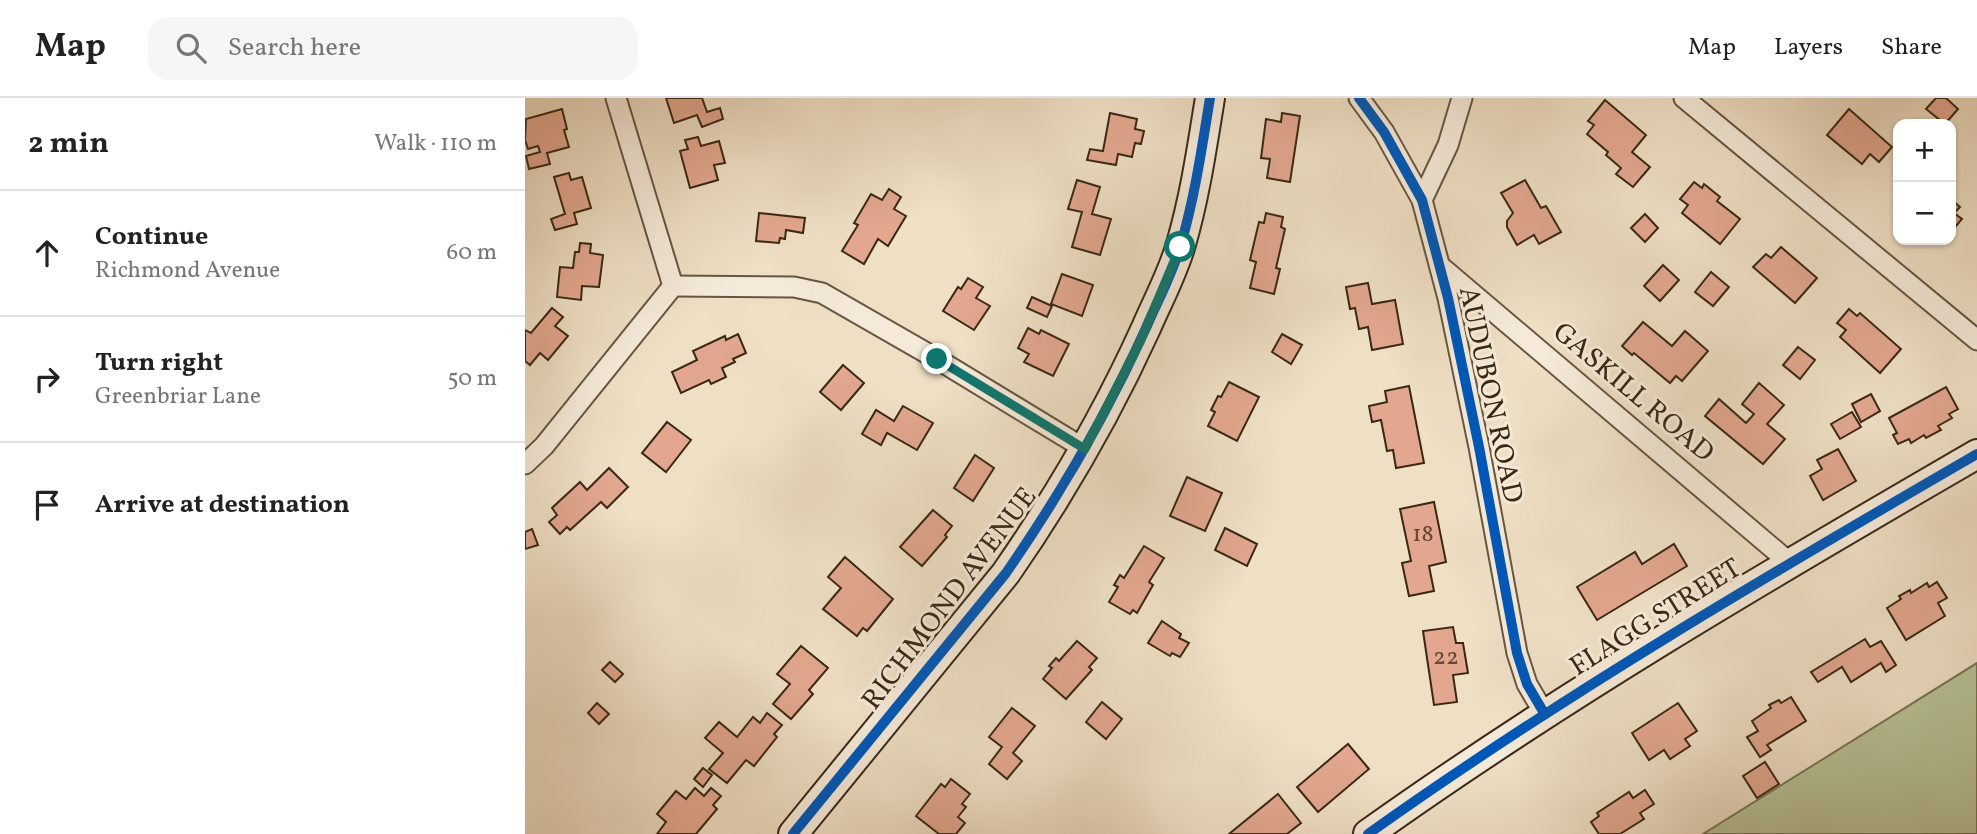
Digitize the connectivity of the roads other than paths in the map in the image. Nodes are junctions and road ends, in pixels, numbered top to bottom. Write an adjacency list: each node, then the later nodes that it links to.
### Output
1 (616, 98): 8 (street)
2 (1210, 98): 10 (street, RICHMOND AVENUE)
3 (1359, 98): 6 (street, AUDUBON ROAD)
4 (1462, 98): 6 (street)
5 (1684, 98): 9 (street)
6 (1422, 200): 7 (street, AUDUBON ROAD)
7 (1440, 266): 13 (street, GASKILL ROAD); 14 (street, AUDUBON ROAD)
8 (673, 286): 10 (street); 12 (street)
9 (1977, 340)
10 (1085, 449): 15 (street, RICHMOND AVENUE)
11 (1977, 454): 13 (street, FLAGG STREET)
12 (525, 464)
13 (1790, 563): 14 (street, FLAGG STREET)
14 (1544, 713): 16 (street, FLAGG STREET)
15 (793, 834)
16 (1367, 834)

